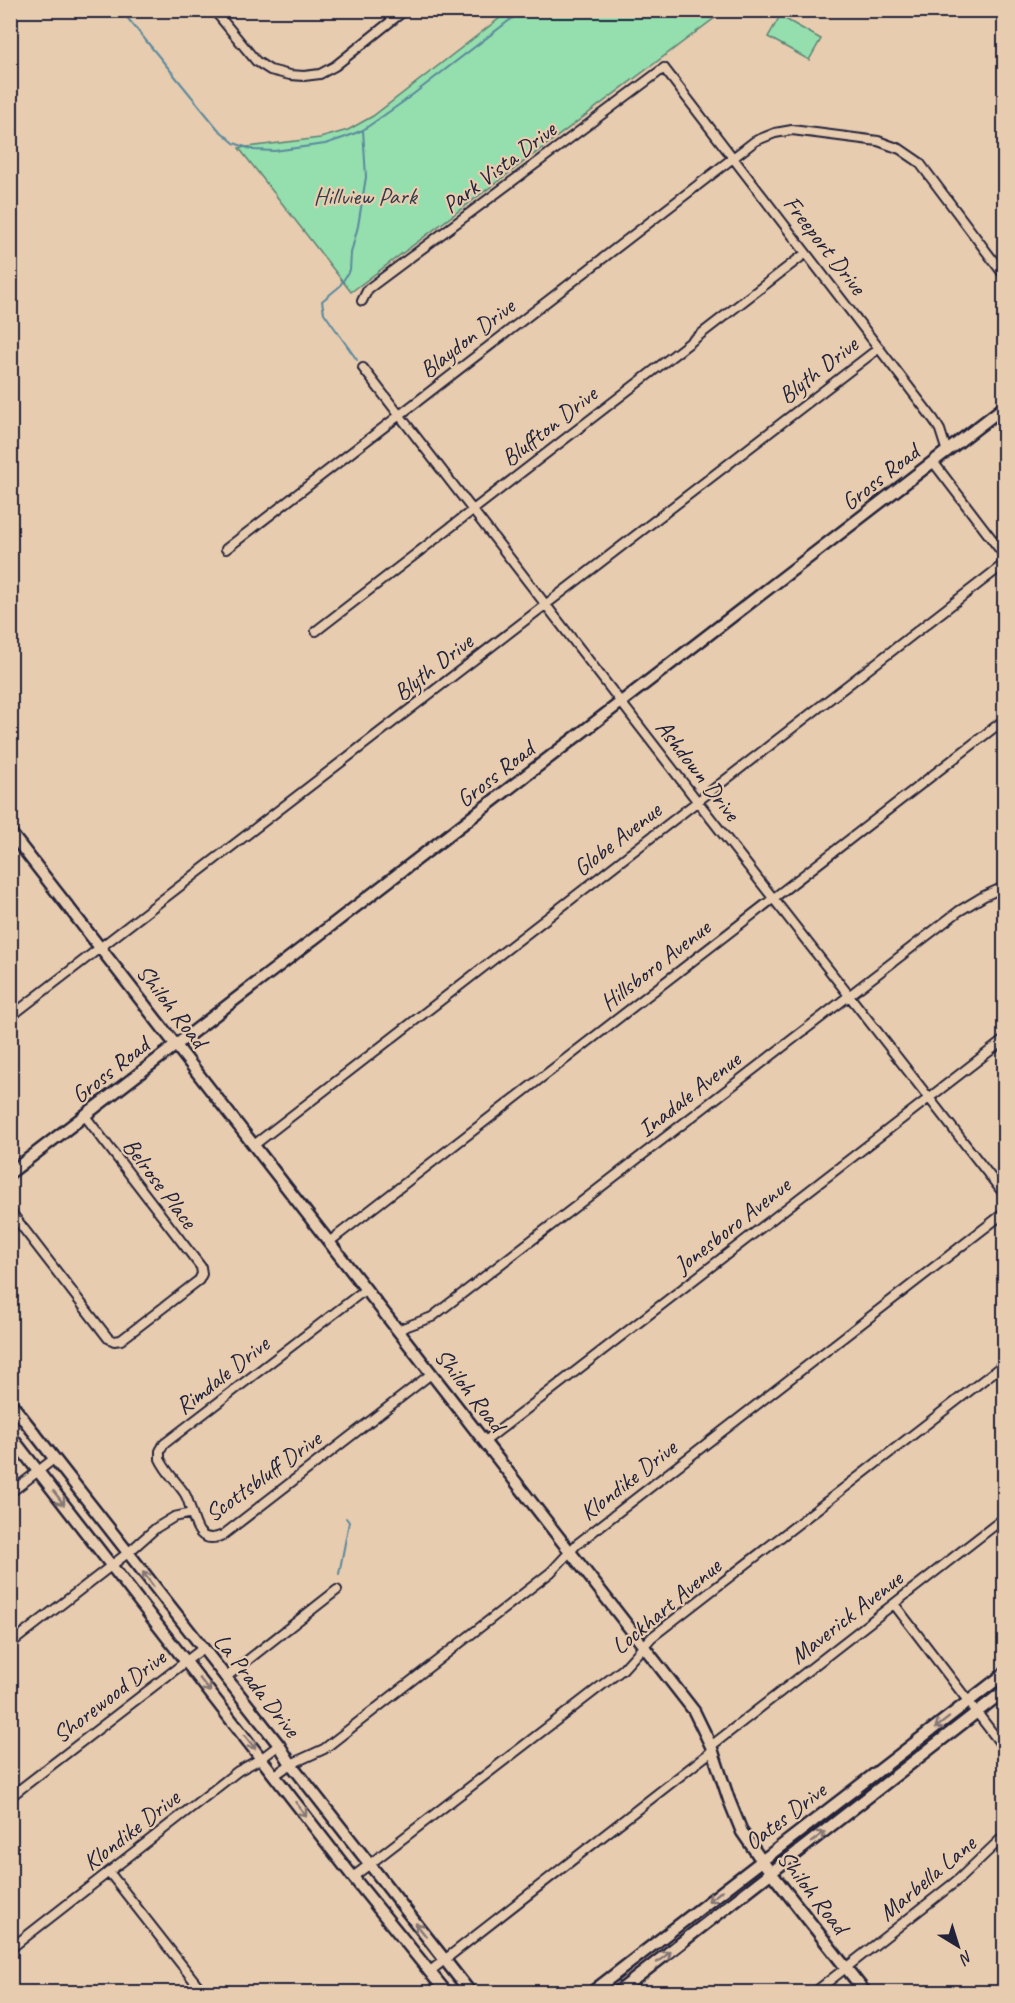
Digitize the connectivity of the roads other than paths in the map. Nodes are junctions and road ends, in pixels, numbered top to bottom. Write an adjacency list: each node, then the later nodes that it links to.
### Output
1 (214, 10): 2 (street)
2 (405, 10)
3 (664, 68): 4 (street, Freeport Drive); 7 (street, Park Vista Drive)
4 (732, 158): 5 (street, Freeport Drive); 6 (street, Blaydon Drive); 11 (street, Blaydon Drive)
5 (806, 253): 8 (street, Freeport Drive); 14 (street, Bluffton Drive)
6 (1005, 275)
7 (362, 301)
8 (879, 348): 12 (street, Freeport Drive); 18 (street, Blyth Drive)
9 (363, 368): 11 (street, Ashdown Drive)
10 (1005, 406): 12 (street, Gross Road)
11 (400, 415): 14 (street, Ashdown Drive); 15 (street, Blaydon Drive)
12 (947, 452): 13 (street, Gross Road)
13 (934, 462): 16 (street); 20 (street, Gross Road)
14 (473, 509): 18 (street, Ashdown Drive); 19 (street, Bluffton Drive)
15 (226, 549)
16 (1005, 555)
17 (1005, 564): 22 (street, Globe Avenue)
18 (546, 604): 20 (street, Ashdown Drive); 26 (street, Blyth Drive)
19 (316, 631)
20 (622, 703): 22 (street, Ashdown Drive); 30 (street, Gross Road)
21 (1005, 720): 25 (street, Hillsboro Avenue)
22 (698, 802): 25 (street, Ashdown Drive); 33 (street, Globe Avenue)
23 (10, 832): 26 (street, Shiloh Road)
24 (1005, 887): 27 (street, Inadale Avenue)
25 (774, 898): 27 (street, Ashdown Drive); 38 (street, Hillsboro Avenue)
26 (100, 947): 28 (street, Blyth Drive); 30 (street, Shiloh Road)
27 (849, 995): 31 (street, Ashdown Drive); 40 (street, Inadale Avenue)
28 (10, 1017)
29 (1005, 1040): 31 (street, Jonesboro Avenue)
30 (176, 1046): 32 (street, Gross Road); 33 (street, Shiloh Road)
31 (929, 1097): 35 (street, Ashdown Drive); 45 (street, Jonesboro Avenue)
32 (85, 1116): 34 (street, Gross Road); 36 (street, Belrose Place)
33 (254, 1145): 38 (street, Shiloh Road)
34 (10, 1173)
35 (1005, 1194)
36 (10, 1211)
37 (1005, 1213): 51 (street, Klondike Drive)
38 (329, 1242): 39 (street, Shiloh Road)
39 (366, 1289): 40 (street, Shiloh Road); 49 (street, Rimdale Drive)
40 (397, 1330): 42 (street, Shiloh Road)
41 (1005, 1364): 57 (street, Lockhart Avenue)
42 (431, 1374): 45 (street, Shiloh Road); 49 (street, Scottsbluff Drive)
43 (10, 1402): 46 (street, La Prada Drive)
44 (10, 1435): 47 (street, La Prada Drive)
45 (484, 1442): 51 (street, Shiloh Road)
46 (55, 1458): 47 (street); 52 (street, La Prada Drive)
47 (39, 1471): 48 (street); 53 (street, La Prada Drive, one-way to 53)
48 (10, 1493)
49 (192, 1513): 52 (street, Scottsbluff Drive)
50 (1005, 1518): 55 (street, Maverick Avenue)
51 (570, 1551): 57 (street, Shiloh Road); 69 (street, Klondike Drive)
52 (129, 1552): 53 (street, Scottsbluff Drive); 58 (street, La Prada Drive, one-way to 52)
53 (112, 1565): 56 (street, Scottsbluff Drive); 59 (street, La Prada Drive)
54 (337, 1590): 61 (street)
55 (894, 1604): 63 (street); 66 (street, Maverick Avenue)
56 (10, 1644)
57 (644, 1646): 66 (street, Shiloh Road); 74 (street, Lockhart Avenue)
58 (202, 1649): 59 (street, Shorewood Drive); 61 (street, La Prada Drive)
59 (187, 1661): 68 (street, La Prada Drive, one-way to 68); 71 (street, Shorewood Drive)
60 (1005, 1674): 63 (street, Oates Drive)
61 (225, 1678): 65 (street, La Prada Drive)
62 (1005, 1691): 64 (street, Oates Drive)
63 (968, 1702): 64 (street); 73 (street, Oates Drive, one-way to 73)
64 (976, 1713): 67 (street); 76 (street, Oates Drive, one-way to 64)
65 (279, 1745): 68 (street, Klondike Drive); 69 (street, La Prada Drive)
66 (712, 1748): 73 (street, Shiloh Road); 79 (street, Maverick Avenue)
67 (1005, 1748)
68 (262, 1758): 70 (street, La Prada Drive); 75 (street, Klondike Drive)
69 (291, 1764): 70 (street, Klondike Drive); 74 (street, La Prada Drive)
70 (275, 1775): 77 (street, La Prada Drive, one-way to 77)
71 (10, 1797)
72 (1005, 1836): 80 (street, Marbella Lane)
73 (762, 1861): 76 (street, Shiloh Road); 85 (street, Oates Drive, one-way to 85)
74 (369, 1864): 77 (street, Lockhart Avenue); 79 (street, La Prada Drive, one-way to 74)
75 (109, 1872): 78 (street, Klondike Drive); 82 (street)
76 (772, 1873): 80 (street, Shiloh Road); 86 (street, Oates Drive, one-way to 76)
77 (353, 1877): 81 (street, La Prada Drive)
78 (10, 1948)
79 (444, 1959): 81 (street, Maverick Avenue); 84 (street, La Prada Drive)
80 (846, 1969): 87 (street, Marbella Lane); 88 (street, Shiloh Road)
81 (429, 1971): 83 (street, La Prada Drive)
82 (203, 1992)
83 (446, 1992)
84 (470, 1992)
85 (592, 1992)
86 (618, 1992)
87 (815, 1992)
88 (865, 1992)

